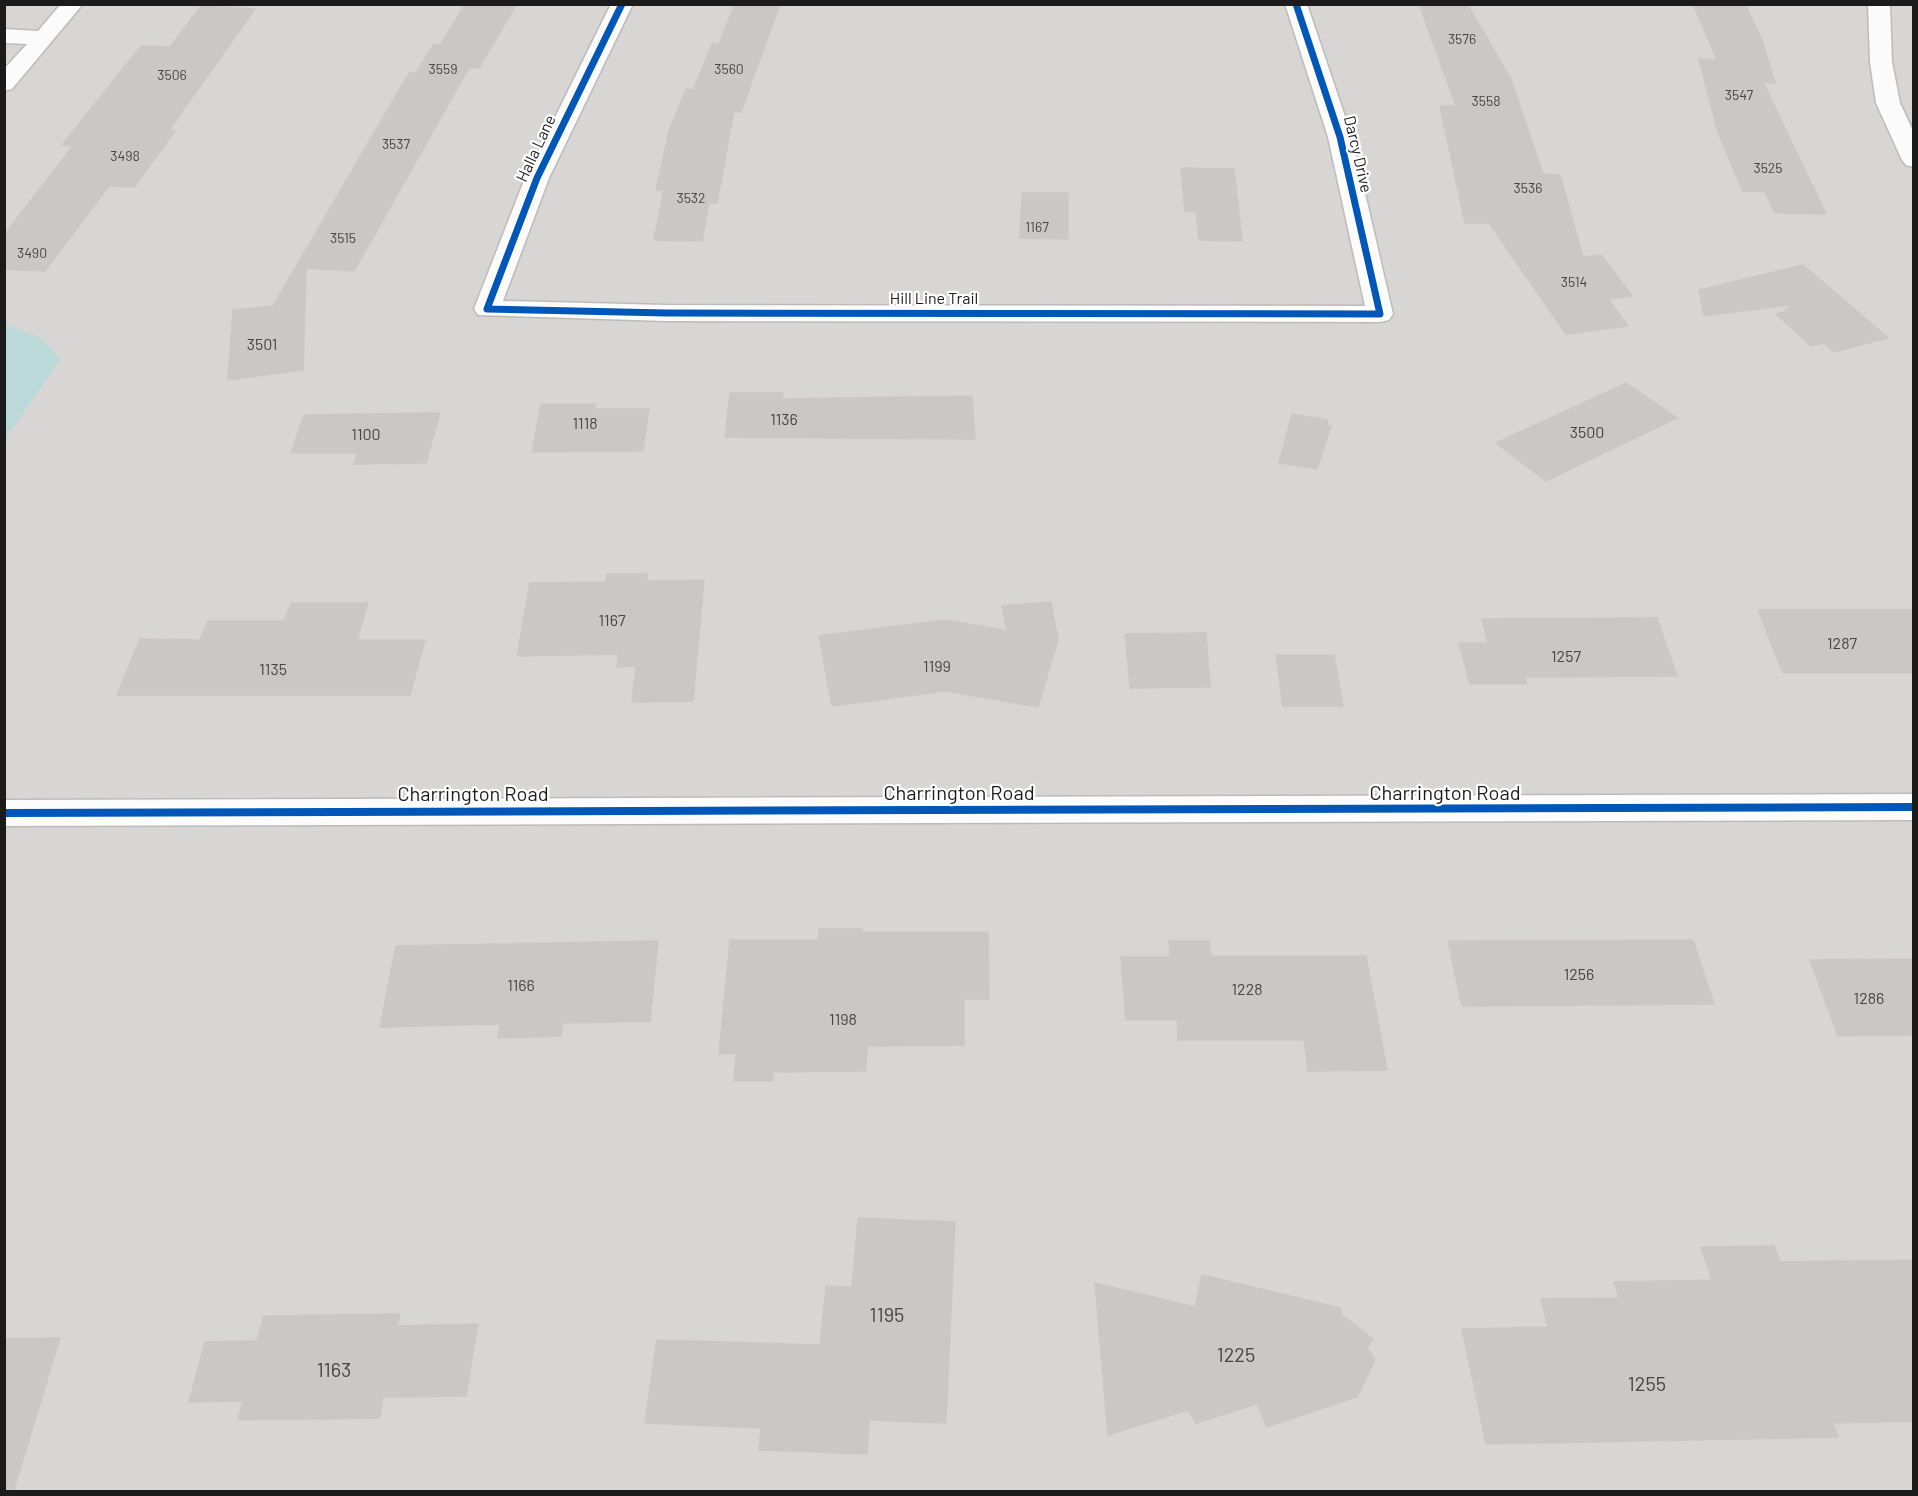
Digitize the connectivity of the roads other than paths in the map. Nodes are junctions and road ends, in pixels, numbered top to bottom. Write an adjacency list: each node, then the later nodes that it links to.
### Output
1 (73, 4): 6 (street)
2 (622, 4): 9 (street, Halla Lane)
3 (1296, 4): 10 (street, Darcy Drive)
4 (1879, 4): 8 (street)
5 (4, 36): 6 (street)
6 (44, 38): 7 (street)
7 (4, 84)
8 (1914, 160)
9 (487, 309): 10 (street, Hill Line Trail)
10 (1380, 314)
11 (1914, 807): 12 (street, Charrington Road)
12 (4, 813)

